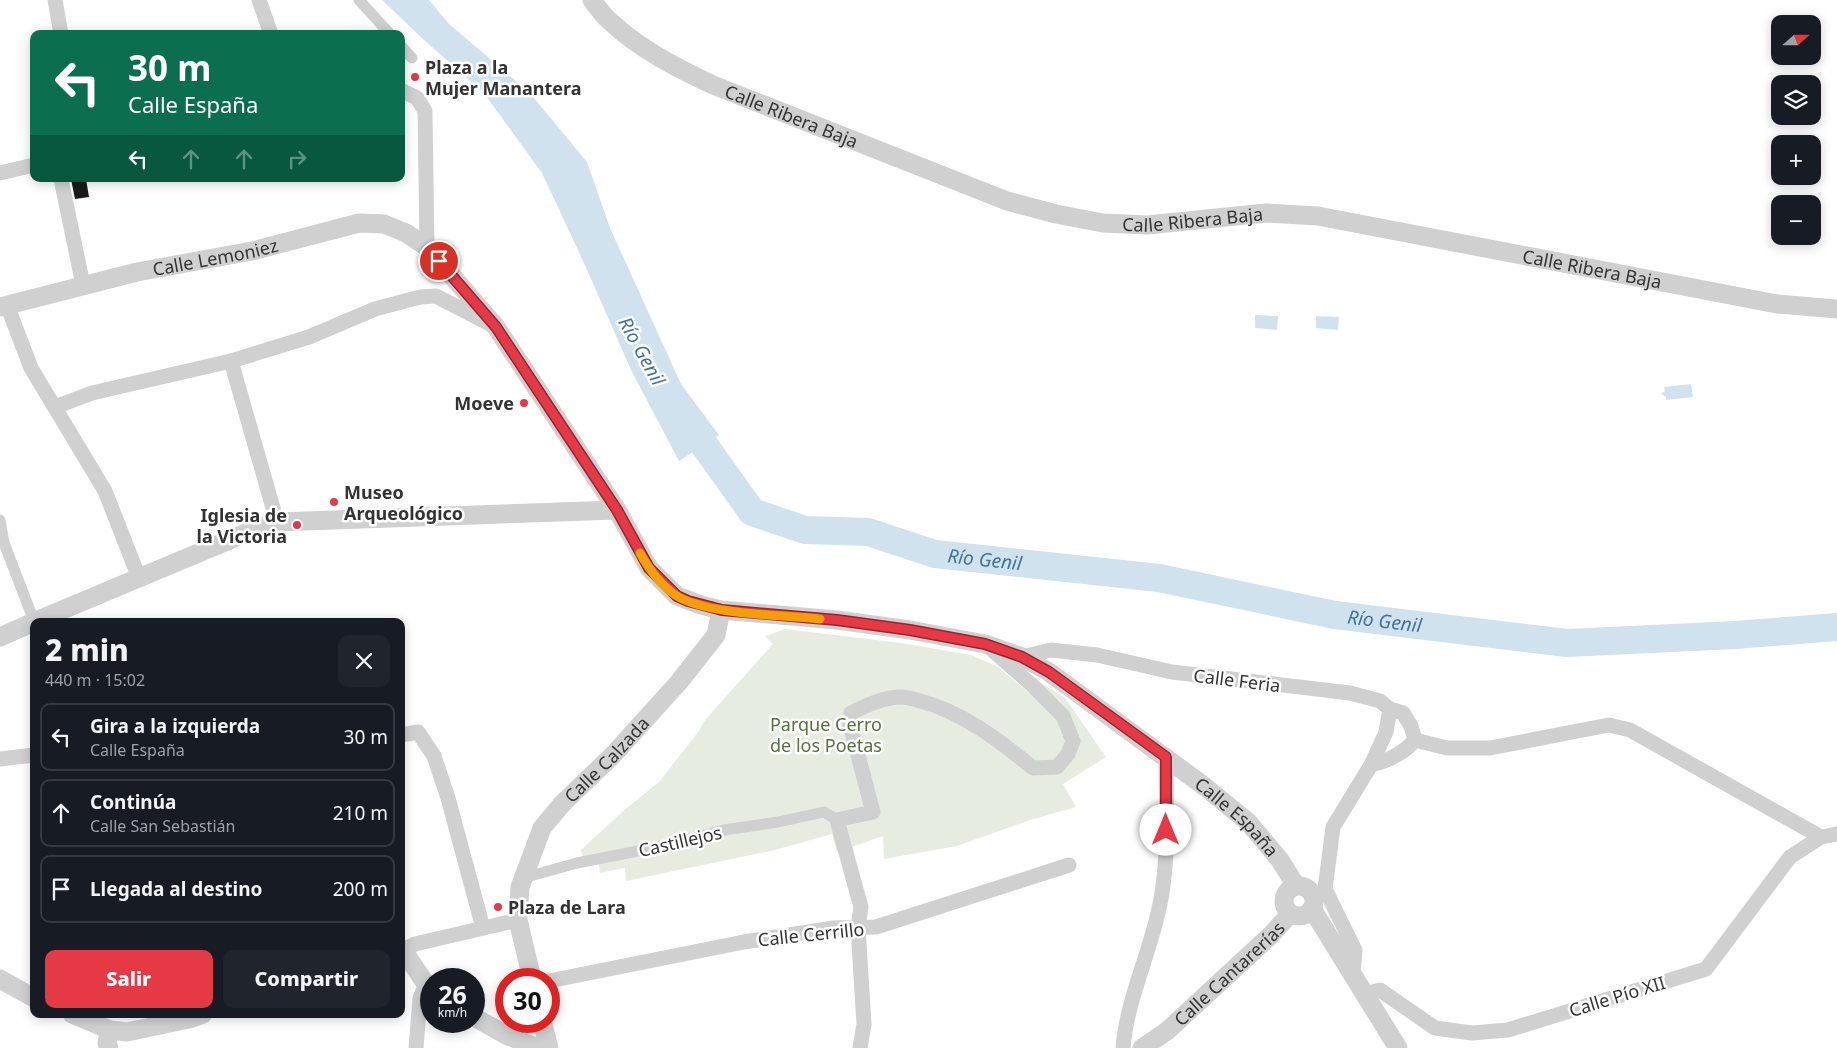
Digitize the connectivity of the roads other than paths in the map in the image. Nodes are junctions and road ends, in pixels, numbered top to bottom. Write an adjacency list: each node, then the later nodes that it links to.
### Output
1 (55, 0): 5 (street)
2 (259, 0): 6 (street)
3 (359, 0): 7 (street)
4 (592, 0): 17 (street, Calle Ribera Baja)
5 (60, 30)
6 (270, 30)
7 (386, 30)
8 (405, 50): 9 (street)
9 (412, 58)
10 (405, 92): 14 (street)
11 (30, 166): 12 (street)
12 (0, 173)
13 (62, 182): 15 (street)
14 (427, 248): 15 (street, Calle Lemoniez); 18 (street, Calle Lemoniez)
15 (82, 285): 16 (street, Calle Lemoniez)
16 (4, 306): 20 (street)
17 (1837, 310)
18 (496, 327): 19 (street); 21 (street, Calle Lemoniez)
19 (231, 361): 20 (street); 23 (street)
20 (55, 407): 24 (street)
21 (617, 510): 23 (street); 25 (street, Calle España)
22 (0, 520): 26 (street)
23 (277, 522): 24 (street)
24 (139, 578): 27 (street)
25 (722, 610): 30 (street, Calle España); 43 (street, Calle Calzada)
26 (31, 618)
27 (49, 618)
28 (30, 626): 29 (street)
29 (0, 637)
30 (985, 644): 31 (street, Calle España); 39 (street)
31 (1022, 657): 32 (street, Calle Feria); 36 (street, Calle España)
32 (1390, 709): 34 (street, Calle Feria); 38 (street)
33 (405, 734): 49 (street)
34 (1414, 740): 38 (street); 41 (street)
35 (30, 755): 37 (street)
36 (1166, 757): 44 (street, Calle España); 69 (street)
37 (0, 759)
38 (1371, 766): 54 (street)
39 (837, 820): 43 (street, Castillejos); 48 (street)
40 (1837, 834): 41 (street)
41 (1821, 837): 57 (street, Calle Pío XII)
42 (1069, 865): 48 (street, Calle Cerrillo)
43 (523, 878): 47 (street, Calle Calzada)
44 (1296, 886): 45 (street); 46 (street)
45 (1312, 909): 46 (street); 54 (street)
46 (1290, 914): 70 (street, Calle Cantarerías)
47 (518, 920): 49 (street); 52 (street, Calle Calzada)
48 (858, 927): 56 (street, Calle Cerrillo); 68 (street)
49 (483, 928): 50 (street)
50 (405, 949)
51 (405, 954): 53 (street)
52 (529, 968)
53 (420, 973)
54 (1353, 973): 57 (street)
55 (0, 979): 58 (street)
56 (560, 980)
57 (1366, 994): 71 (street)
58 (30, 996)
59 (420, 998): 65 (street)
60 (78, 1018): 64 (street)
61 (185, 1018): 64 (street)
62 (485, 1023): 66 (street)
63 (545, 1033): 67 (street)
64 (110, 1039)
65 (416, 1048)
66 (538, 1048)
67 (549, 1048)
68 (860, 1048)
69 (1123, 1048)
70 (1142, 1048)
71 (1398, 1048)

